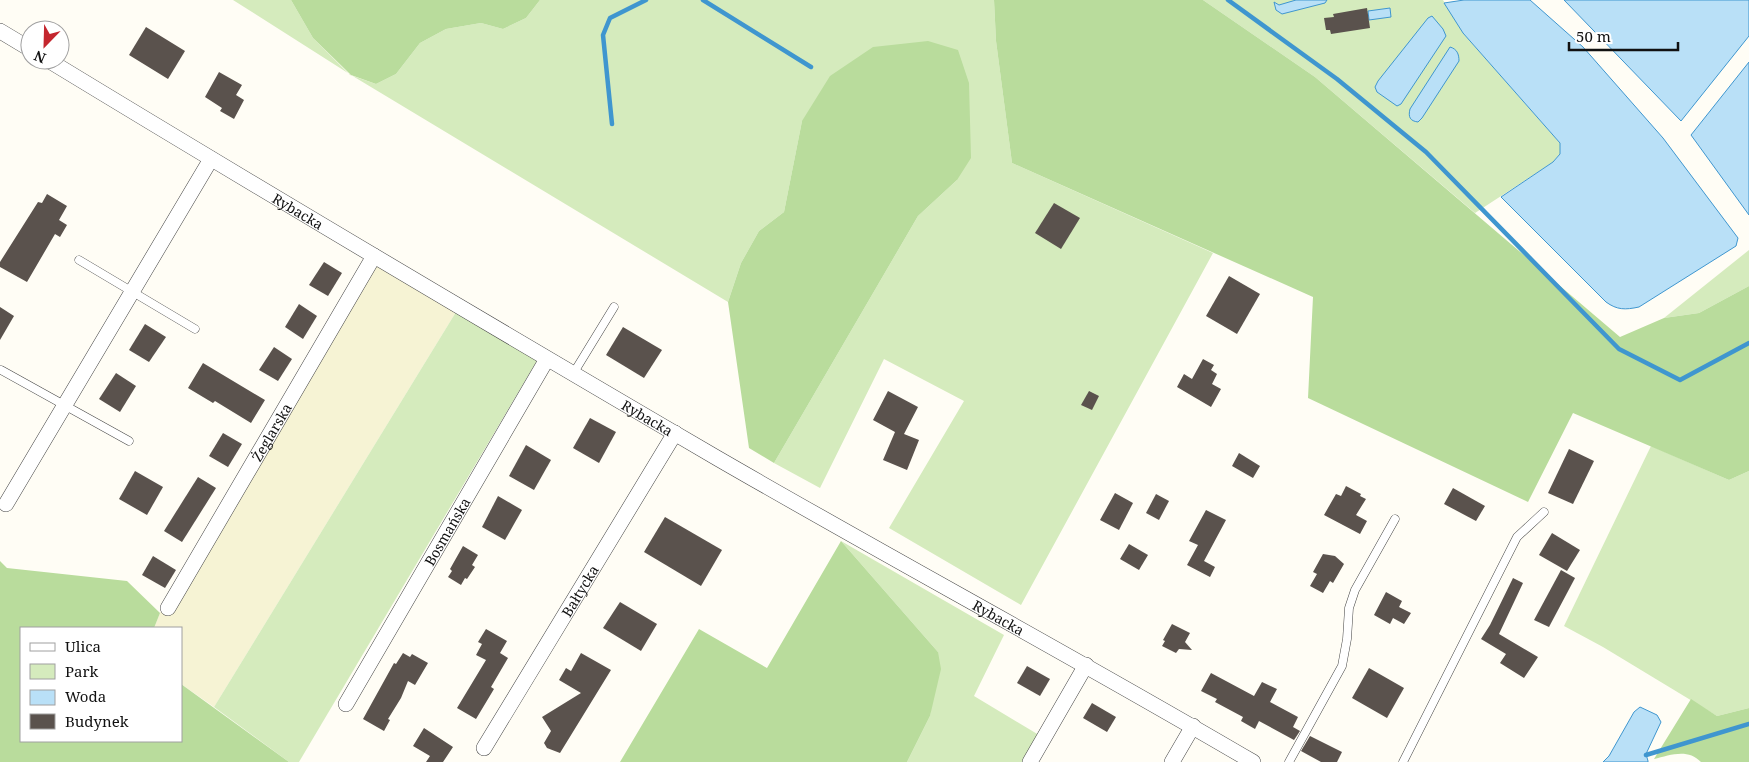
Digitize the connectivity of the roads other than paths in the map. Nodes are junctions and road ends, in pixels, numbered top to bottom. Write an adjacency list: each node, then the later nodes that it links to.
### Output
1 (0, 31): 2 (street)
2 (20, 43)
3 (64, 70): 4 (street, Rybacka)
4 (211, 159): 5 (street, Rybacka); 7 (street)
5 (374, 256): 10 (street, Rybacka); 19 (street, Żeglarska)
6 (79, 260): 7 (lane)
7 (132, 291): 9 (lane); 13 (street)
8 (614, 307): 12 (lane)
9 (195, 329)
10 (547, 359): 12 (street, Rybacka); 21 (street, Bosmańska)
11 (2, 370): 13 (lane)
12 (573, 374): 14 (street, Rybacka)
13 (64, 405): 15 (lane); 16 (street)
14 (675, 433): 20 (street, Rybacka); 23 (street, Bałtycka)
15 (129, 441)
16 (6, 504)
17 (1544, 512): 28 (lane)
18 (1395, 519): 27 (lane)
19 (168, 608)
20 (1086, 665): 22 (street, Rybacka); 24 (street)
21 (346, 704)
22 (1193, 726): 25 (street); 26 (street, Rybacka)
23 (484, 748)
24 (1030, 762)
25 (1172, 762)
26 (1253, 762)
27 (1289, 762)
28 (1403, 762)

